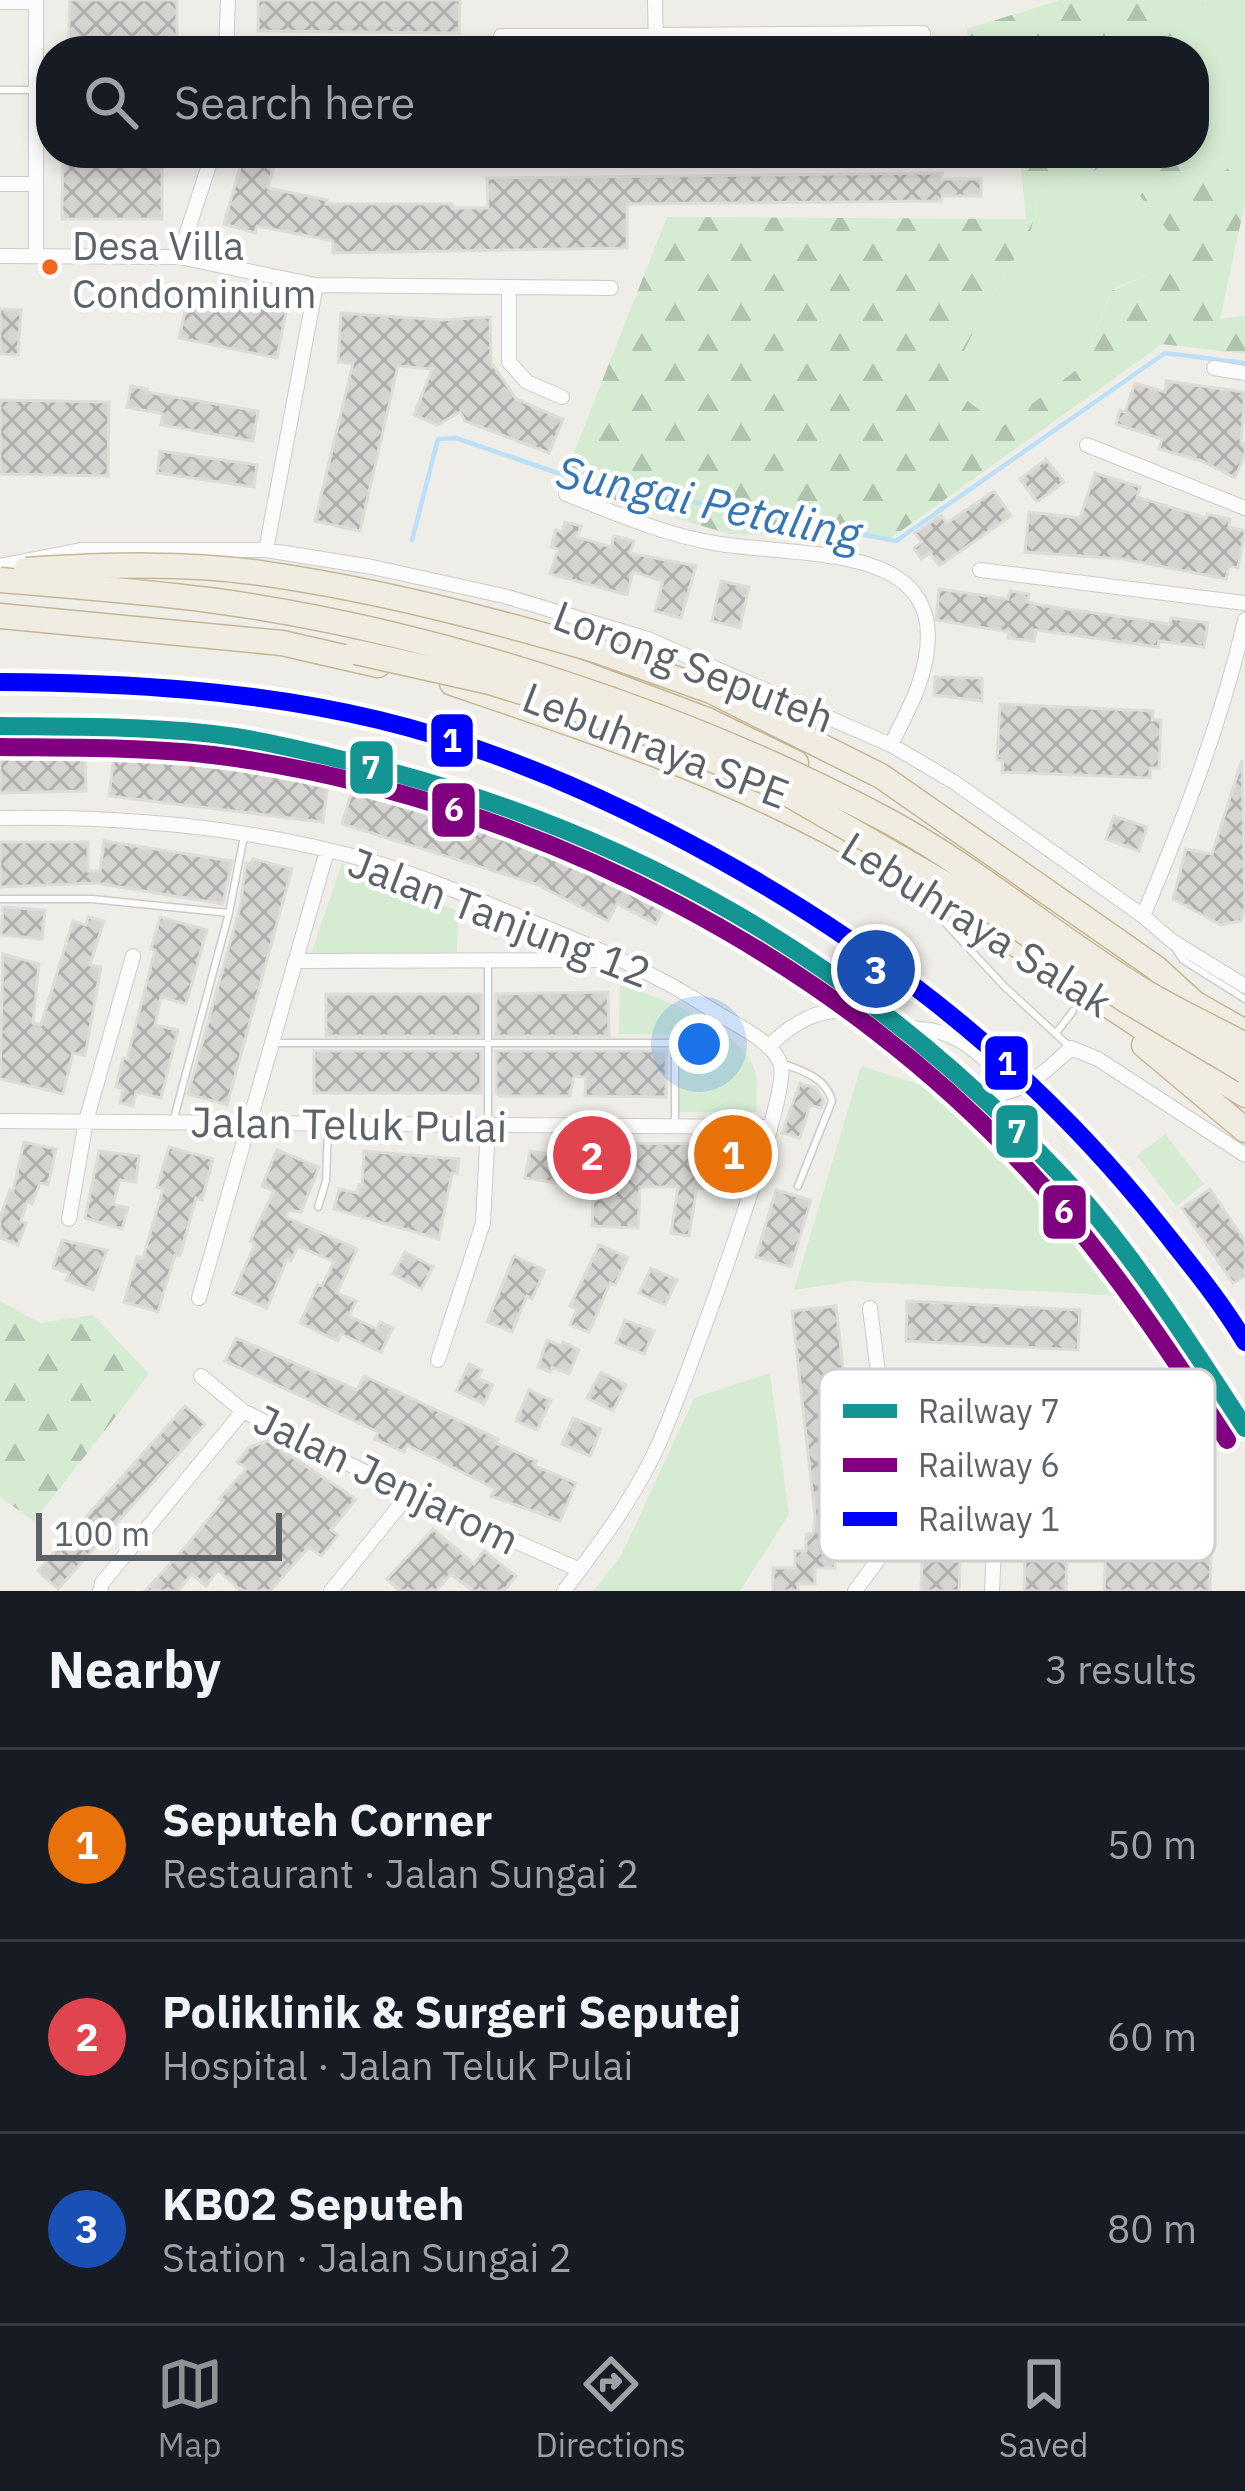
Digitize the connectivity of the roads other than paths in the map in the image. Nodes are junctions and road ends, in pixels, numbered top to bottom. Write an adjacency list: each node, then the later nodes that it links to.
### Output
1 (228, 0): 6 (street)
2 (655, 0): 7 (street)
3 (36, 1): 4 (street); 10 (street)
4 (0, 2)
5 (923, 33): 8 (street)
6 (227, 36)
7 (656, 36)
8 (850, 36)
9 (0, 90): 10 (lane)
10 (36, 90): 13 (street)
11 (208, 168): 16 (street)
12 (0, 184): 13 (street)
13 (36, 184): 14 (street)
14 (36, 255): 15 (street); 16 (street)
15 (0, 256)
16 (179, 257): 17 (street)
17 (316, 284): 18 (street); 26 (street)
18 (509, 288): 19 (street); 22 (street)
19 (611, 288)
20 (1214, 368): 21 (street)
21 (1245, 374)
22 (562, 397)
23 (1087, 445): 25 (street)
24 (566, 494): 35 (street)
25 (1245, 508)
26 (266, 550): 28 (street, Lorong Seputeh); 35 (street, Lorong Seputeh)
27 (980, 570): 29 (street)
28 (0, 572): 33 (highway, Lebuhraya Salak); 34 (highway, bridge); 59 (highway, Lebuhraya SPE, bridge)
29 (1245, 603)
30 (0, 606): 64 (highway, Lebuhraya SPE, bridge)
31 (0, 616): 39 (highway, Lebuhraya Salak)
32 (1245, 620): 42 (street)
33 (539, 657): 34 (highway); 48 (highway, Lebuhraya Salak)
34 (711, 691): 52 (highway)
35 (891, 745): 42 (street, Lorong Seputeh)
36 (0, 818): 37 (street, Jalan Tanjung 12)
37 (244, 836): 38 (street, Jalan Tanjung 12); 41 (lane)
38 (328, 851): 45 (street, Jalan Tanjung 12); 46 (street)
39 (896, 871): 49 (highway, Lebuhraya Salak); 56 (lane)
40 (0, 899): 41 (lane)
41 (229, 913): 69 (lane)
42 (1138, 922): 43 (street, Lorong Seputeh)
43 (1172, 941): 50 (street, Lorong Seputeh); 51 (lane)
44 (133, 956): 68 (street)
45 (616, 960): 47 (street); 60 (street, Jalan Tanjung 12)
46 (295, 961): 47 (street); 57 (street)
47 (488, 961): 58 (lane)
48 (1122, 966): 52 (highway); 62 (highway)
49 (1050, 967): 66 (highway, Lebuhraya Salak); 75 (highway)
50 (1245, 986)
51 (1245, 999)
52 (1192, 1001): 55 (highway)
53 (1072, 1011): 56 (lane)
54 (889, 1029): 60 (street); 65 (street); 65 (street)
55 (1245, 1032)
56 (1056, 1033): 61 (lane)
57 (272, 1042): 58 (lane); 70 (street)
58 (488, 1043): 72 (lane); 73 (lane)
59 (1245, 1045)
60 (768, 1047): 63 (street, Jalan Tanjung 12)
61 (1071, 1048): 65 (street); 76 (street)
62 (1245, 1059)
63 (781, 1062): 74 (street); 77 (lane)
64 (1245, 1071)
65 (1016, 1088)
66 (1245, 1095)
67 (0, 1120): 68 (street, Jalan Teluk Pulai)
68 (86, 1121): 69 (street, Jalan Teluk Pulai); 79 (street)
69 (173, 1122): 70 (street, Jalan Teluk Pulai)
70 (250, 1123): 71 (street, Jalan Teluk Pulai); 80 (street)
71 (328, 1123): 72 (street, Jalan Teluk Pulai); 78 (lane)
72 (488, 1125): 73 (street, Jalan Teluk Pulai); 82 (street)
73 (675, 1126): 74 (street, Jalan Teluk Pulai)
74 (770, 1127): 89 (street)
75 (1245, 1130)
76 (1245, 1155)
77 (798, 1186)
78 (318, 1207)
79 (70, 1219)
80 (199, 1298)
81 (870, 1308): 83 (street)
82 (438, 1360)
83 (878, 1369)
84 (201, 1376): 85 (street, Jalan Jenjarom)
85 (243, 1411): 86 (street, Jalan Jenjarom); 90 (street)
86 (409, 1493): 89 (street, Jalan Jenjarom); 91 (street)
87 (877, 1561): 93 (street)
88 (993, 1561): 94 (street)
89 (580, 1570): 92 (street)
90 (100, 1591)
91 (331, 1591)
92 (564, 1591)
93 (855, 1591)
94 (992, 1591)

